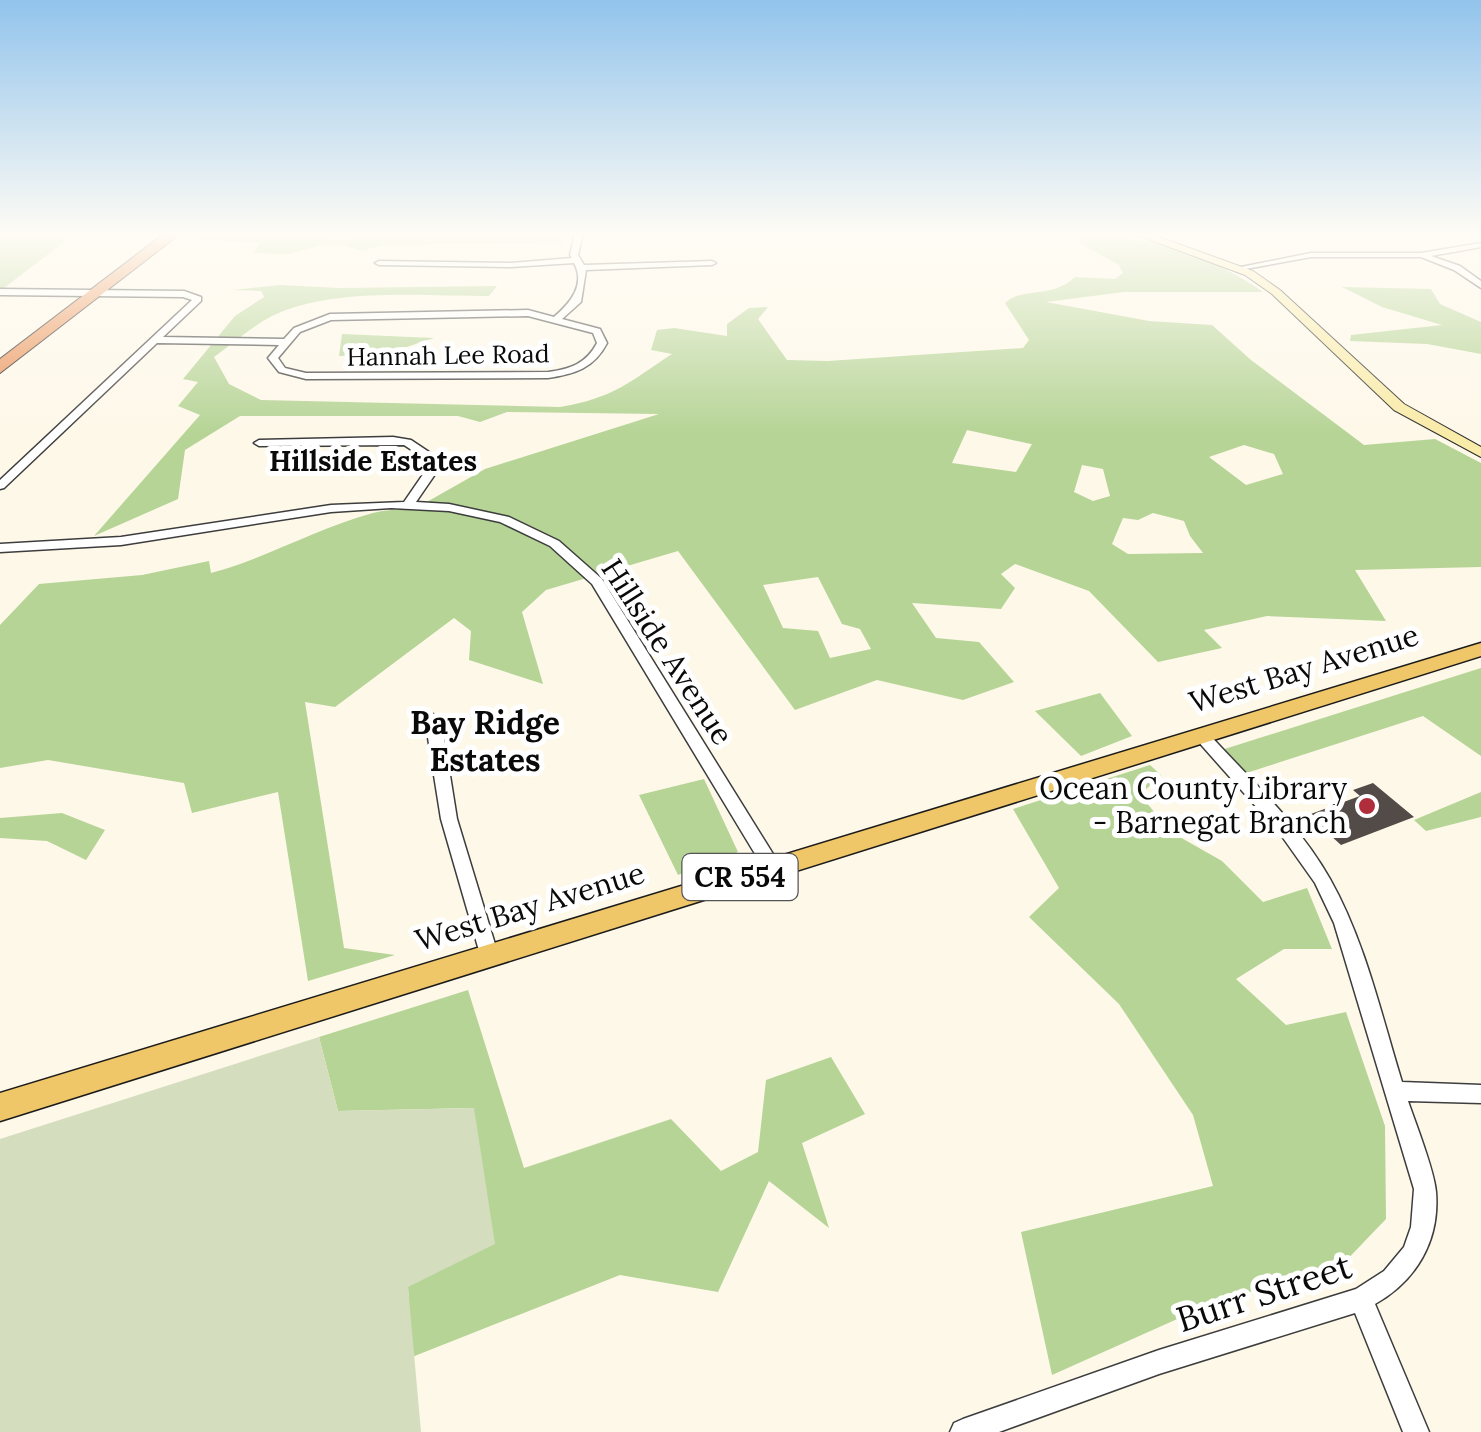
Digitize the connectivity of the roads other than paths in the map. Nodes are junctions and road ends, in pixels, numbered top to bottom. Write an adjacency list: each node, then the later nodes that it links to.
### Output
1 (89, 300): 8 (highway)
2 (197, 300): 6 (street)
3 (577, 300): 5 (street)
4 (1284, 300): 10 (street)
5 (558, 318): 7 (street, Hannah Lee Road); 7 (street, Hannah Lee Road)
6 (156, 340): 7 (street); 11 (street)
7 (286, 342)
8 (0, 368)
9 (259, 442): 12 (street)
10 (1481, 452)
11 (0, 486)
12 (408, 505): 13 (street, Hillside Avenue); 17 (street, Hillside Avenue)
13 (0, 548)
14 (1481, 649): 16 (main road, West Bay Avenue / CR 554)
15 (433, 719): 18 (street)
16 (1200, 735): 17 (main road, West Bay Avenue / CR 554); 19 (street, Burr Street)
17 (772, 867): 18 (main road, West Bay Avenue / CR 554)
18 (489, 954): 21 (main road, West Bay Avenue / CR 554)
19 (1398, 1091): 20 (street); 22 (street, Burr Street)
20 (1481, 1094)
21 (0, 1107)
22 (1361, 1299): 23 (street, Burr Street); 24 (street)
23 (962, 1432)
24 (1416, 1432)

